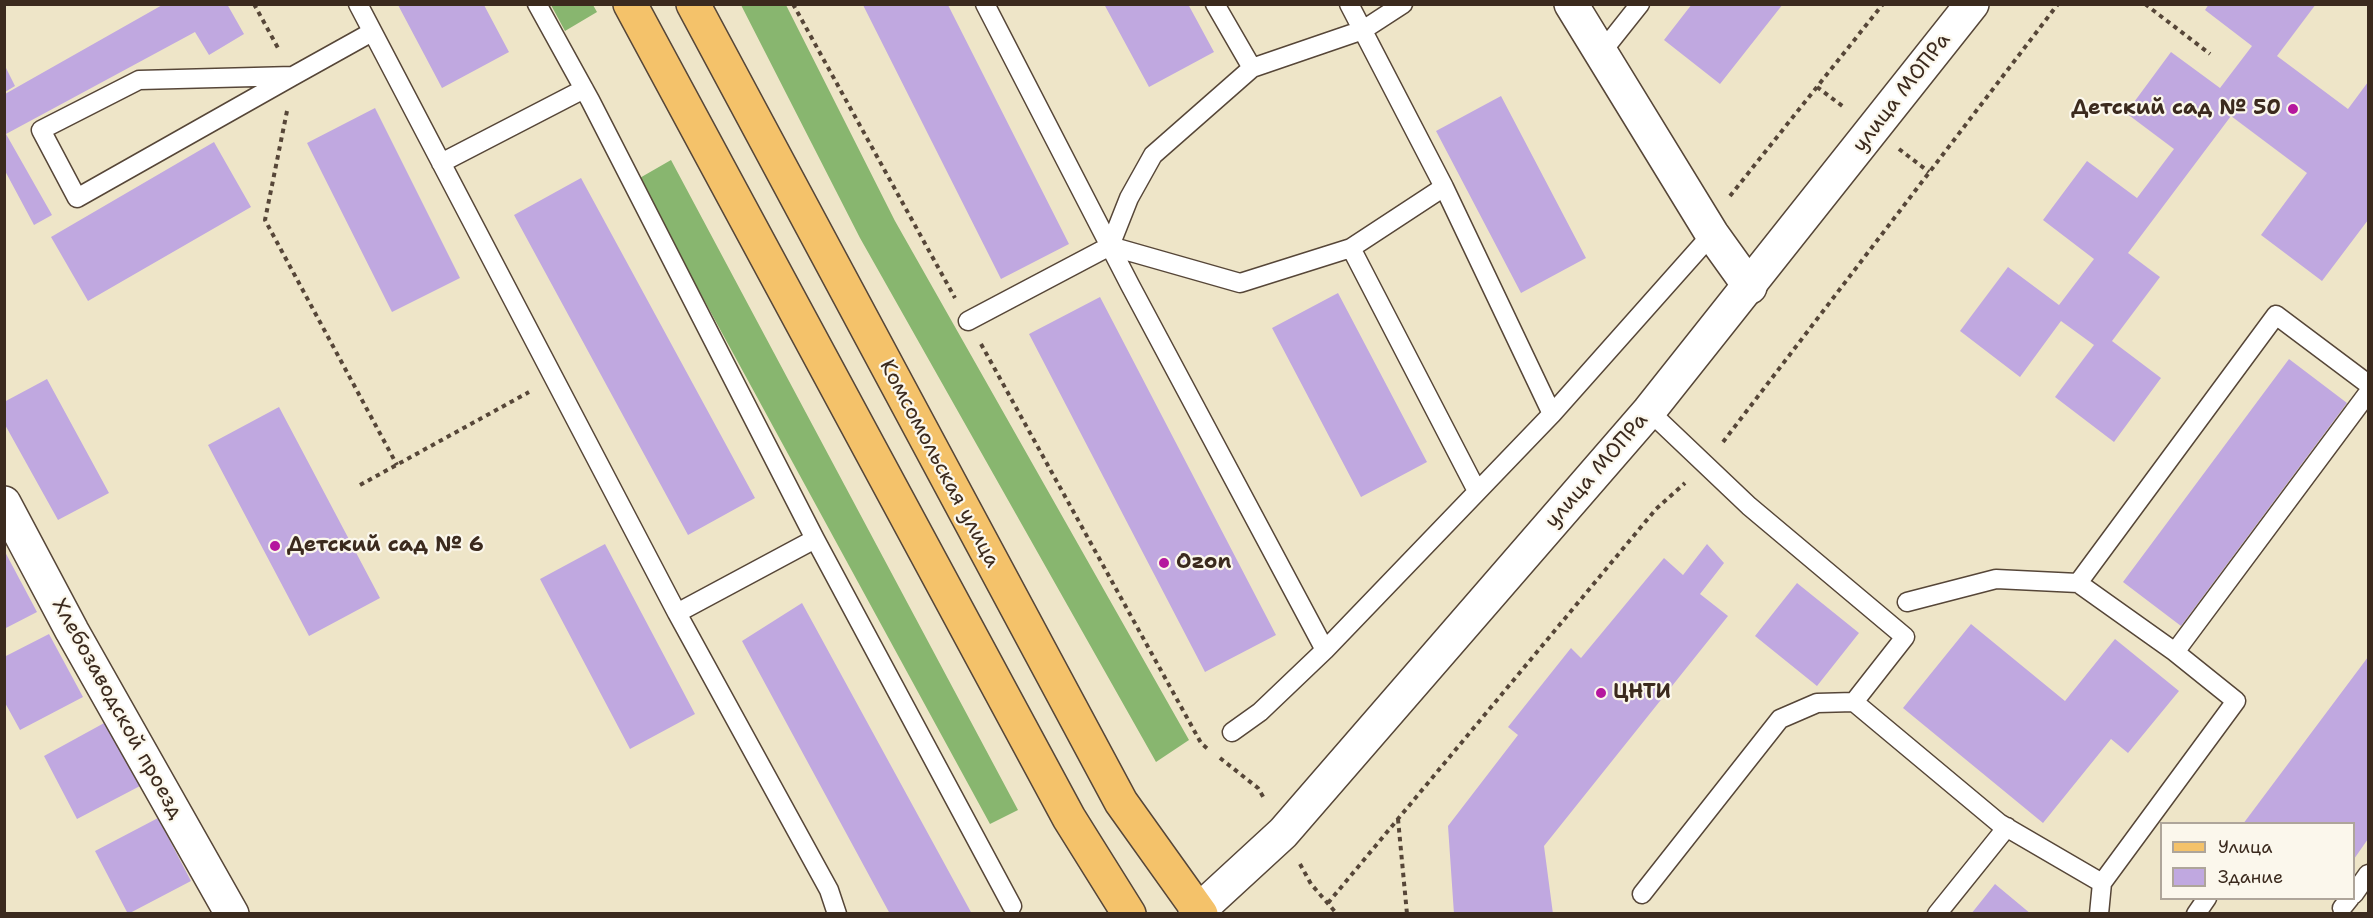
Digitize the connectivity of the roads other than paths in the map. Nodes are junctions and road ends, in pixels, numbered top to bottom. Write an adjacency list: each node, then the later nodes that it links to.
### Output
1 (358, 4): 13 (lane)
2 (537, 4): 17 (lane)
3 (630, 4): 49 (main road)
4 (693, 4): 46 (main road, Комсомольская улица)
5 (985, 4): 21 (lane)
6 (1215, 4): 15 (lane)
7 (1349, 4): 12 (lane)
8 (1402, 4): 12 (lane)
9 (1571, 4): 14 (street)
10 (1640, 4): 14 (lane)
11 (1972, 4): 23 (street, улица МОПРа)
12 (1363, 30): 15 (lane); 19 (lane)
13 (372, 32): 16 (lane); 18 (lane)
14 (1600, 53): 20 (street)
15 (1252, 68): 21 (lane)
16 (293, 76): 16 (lane)
17 (584, 89): 18 (lane); 31 (lane)
18 (441, 163): 34 (lane)
19 (1444, 187): 22 (lane); 28 (lane)
20 (1710, 229): 23 (street); 28 (lane)
21 (1110, 246): 22 (lane); 24 (lane); 35 (lane)
22 (1351, 248): 29 (lane)
23 (1750, 286): 27 (street, улица МОПРа)
24 (968, 321)
25 (2368, 384): 32 (lane)
26 (2368, 393): 36 (lane)
27 (1649, 411): 37 (lane); 46 (street, улица МОПРа)
28 (1552, 414): 29 (lane)
29 (1477, 491): 35 (lane)
30 (4, 503): 47 (street, Хлебозаводской проезд)
31 (815, 539): 34 (lane); 45 (lane)
32 (2078, 583): 33 (lane); 36 (lane)
33 (1906, 602)
34 (677, 613): 48 (lane)
35 (1325, 650): 38 (lane)
36 (2175, 652): 41 (lane)
37 (1854, 702): 39 (lane); 43 (lane)
38 (1232, 732)
39 (2007, 827): 41 (lane); 50 (lane)
40 (2368, 874): 42 (lane)
41 (2102, 883): 51 (lane)
42 (2355, 892)
43 (1642, 894)
44 (2206, 900): 52 (lane)
45 (1012, 906)
46 (1198, 912)
47 (232, 914)
48 (837, 914)
49 (1129, 914)
50 (1936, 914)
51 (2099, 914)
52 (2196, 914)

